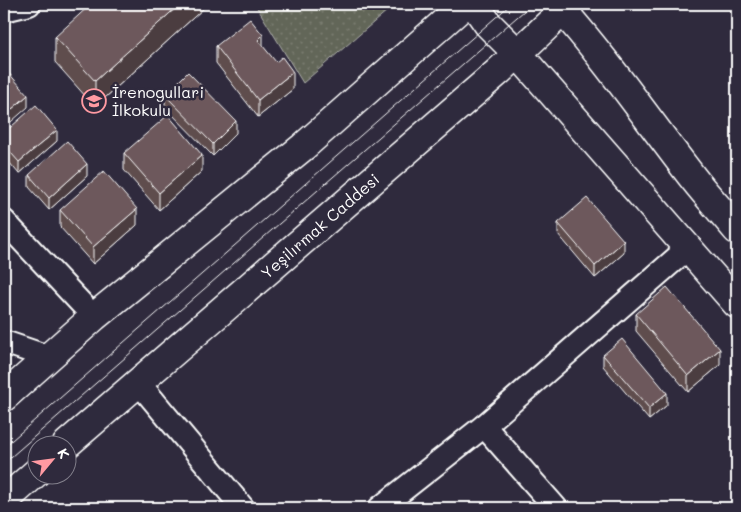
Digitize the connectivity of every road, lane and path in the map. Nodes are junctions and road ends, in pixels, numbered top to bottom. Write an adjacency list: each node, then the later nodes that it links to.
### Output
1 (29, 4): 5 (street)
2 (465, 4): 11 (main road)
3 (474, 4): 6 (main road)
4 (563, 6): 6 (main road, Yeşilırmak Caddesi); 8 (main road)
5 (4, 7)
6 (518, 54): 9 (main road); 14 (main road, Yeşilırmak Caddesi)
7 (4, 221): 11 (street)
8 (737, 230)
9 (688, 248): 10 (main road); 16 (street)
10 (737, 304)
11 (94, 317): 13 (main road)
12 (4, 342): 13 (street)
13 (48, 356): 15 (main road)
14 (138, 382): 17 (main road, Yeşilırmak Caddesi); 20 (street)
15 (4, 397)
16 (484, 426): 21 (street); 22 (street)
17 (78, 434)
18 (28, 480): 19 (main road)
19 (4, 501)
20 (243, 508)
21 (380, 508)
22 (556, 508)

